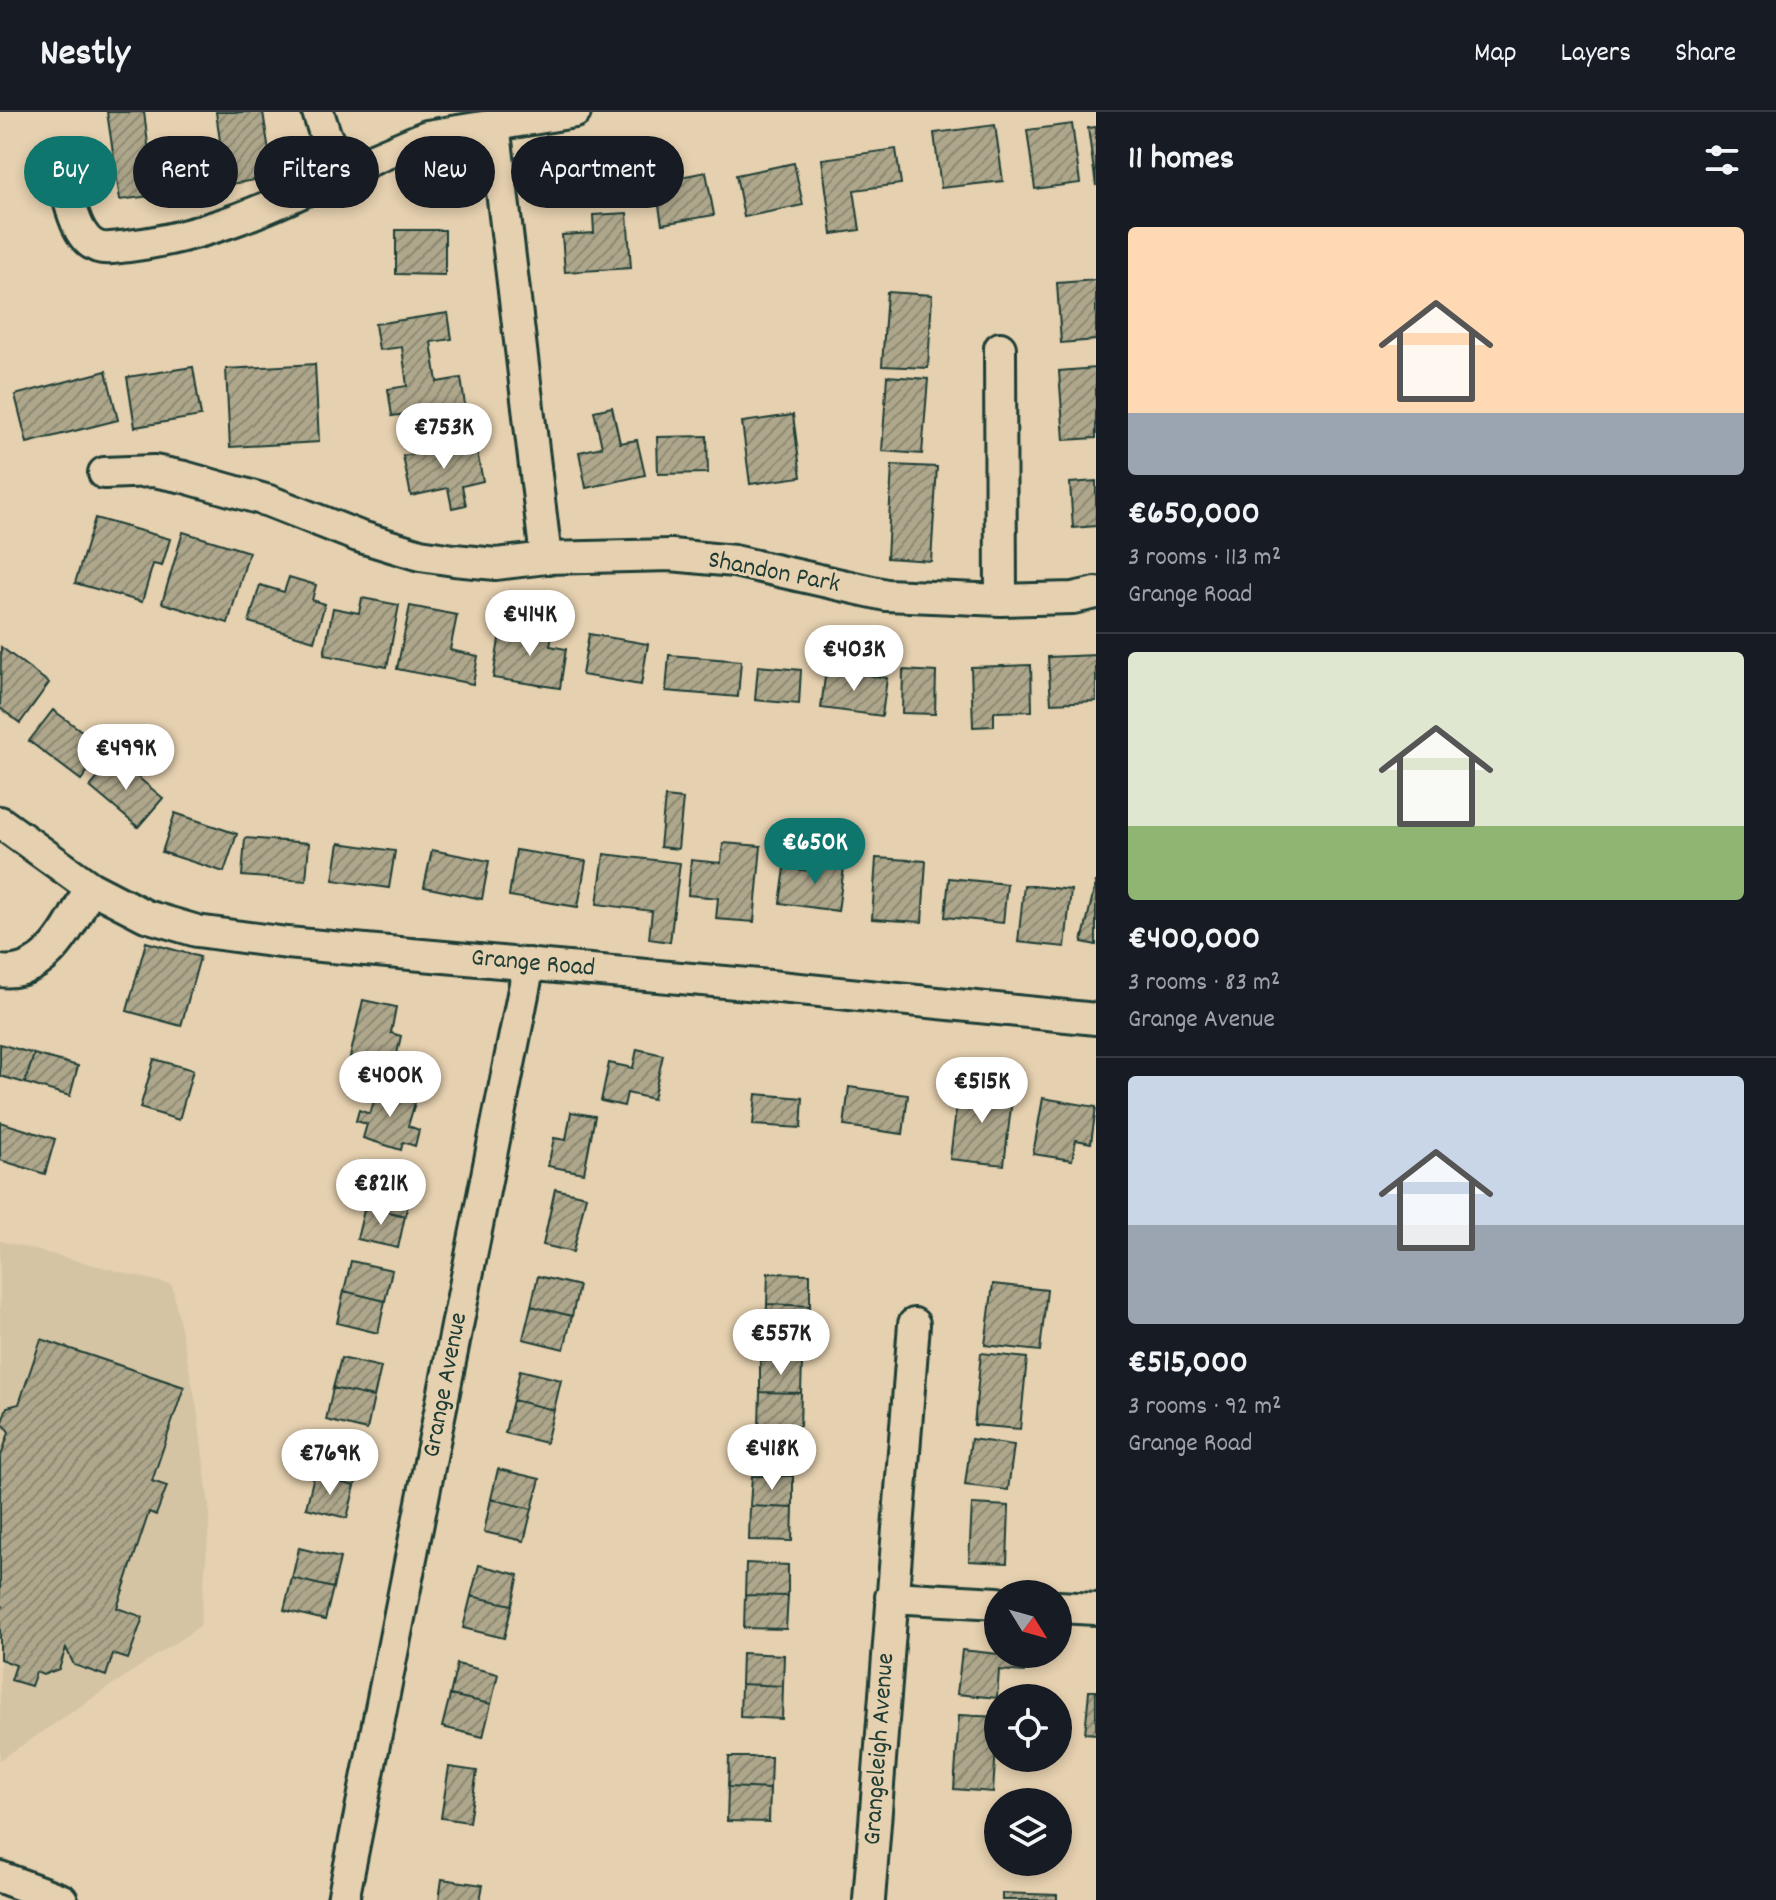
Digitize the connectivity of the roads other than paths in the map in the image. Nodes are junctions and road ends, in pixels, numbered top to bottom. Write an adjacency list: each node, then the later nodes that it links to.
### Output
1 (318, 112): 4 (street)
2 (575, 112): 3 (street)
3 (494, 124): 5 (street); 10 (street)
4 (326, 136)
5 (379, 156)
6 (72, 208): 7 (street)
7 (264, 208)
8 (1000, 348): 12 (street)
9 (104, 473): 10 (street, Shandon Park)
10 (546, 558): 12 (street, Shandon Park)
11 (1096, 593): 12 (street, Shandon Park)
12 (1001, 600)
13 (0, 822): 14 (street, Grange Road)
14 (90, 887): 15 (street, Grange Road); 16 (street)
15 (529, 964): 17 (street, Grange Road); 25 (street, Grange Avenue)
16 (0, 971)
17 (1096, 1019)
18 (914, 1324): 19 (street, Grangeleigh Avenue)
19 (891, 1597): 20 (street); 26 (street, Grangeleigh Avenue)
20 (984, 1602)
21 (1072, 1608): 22 (street)
22 (1096, 1609)
23 (0, 1877): 24 (street)
24 (62, 1900)
25 (343, 1900)
26 (869, 1900)

